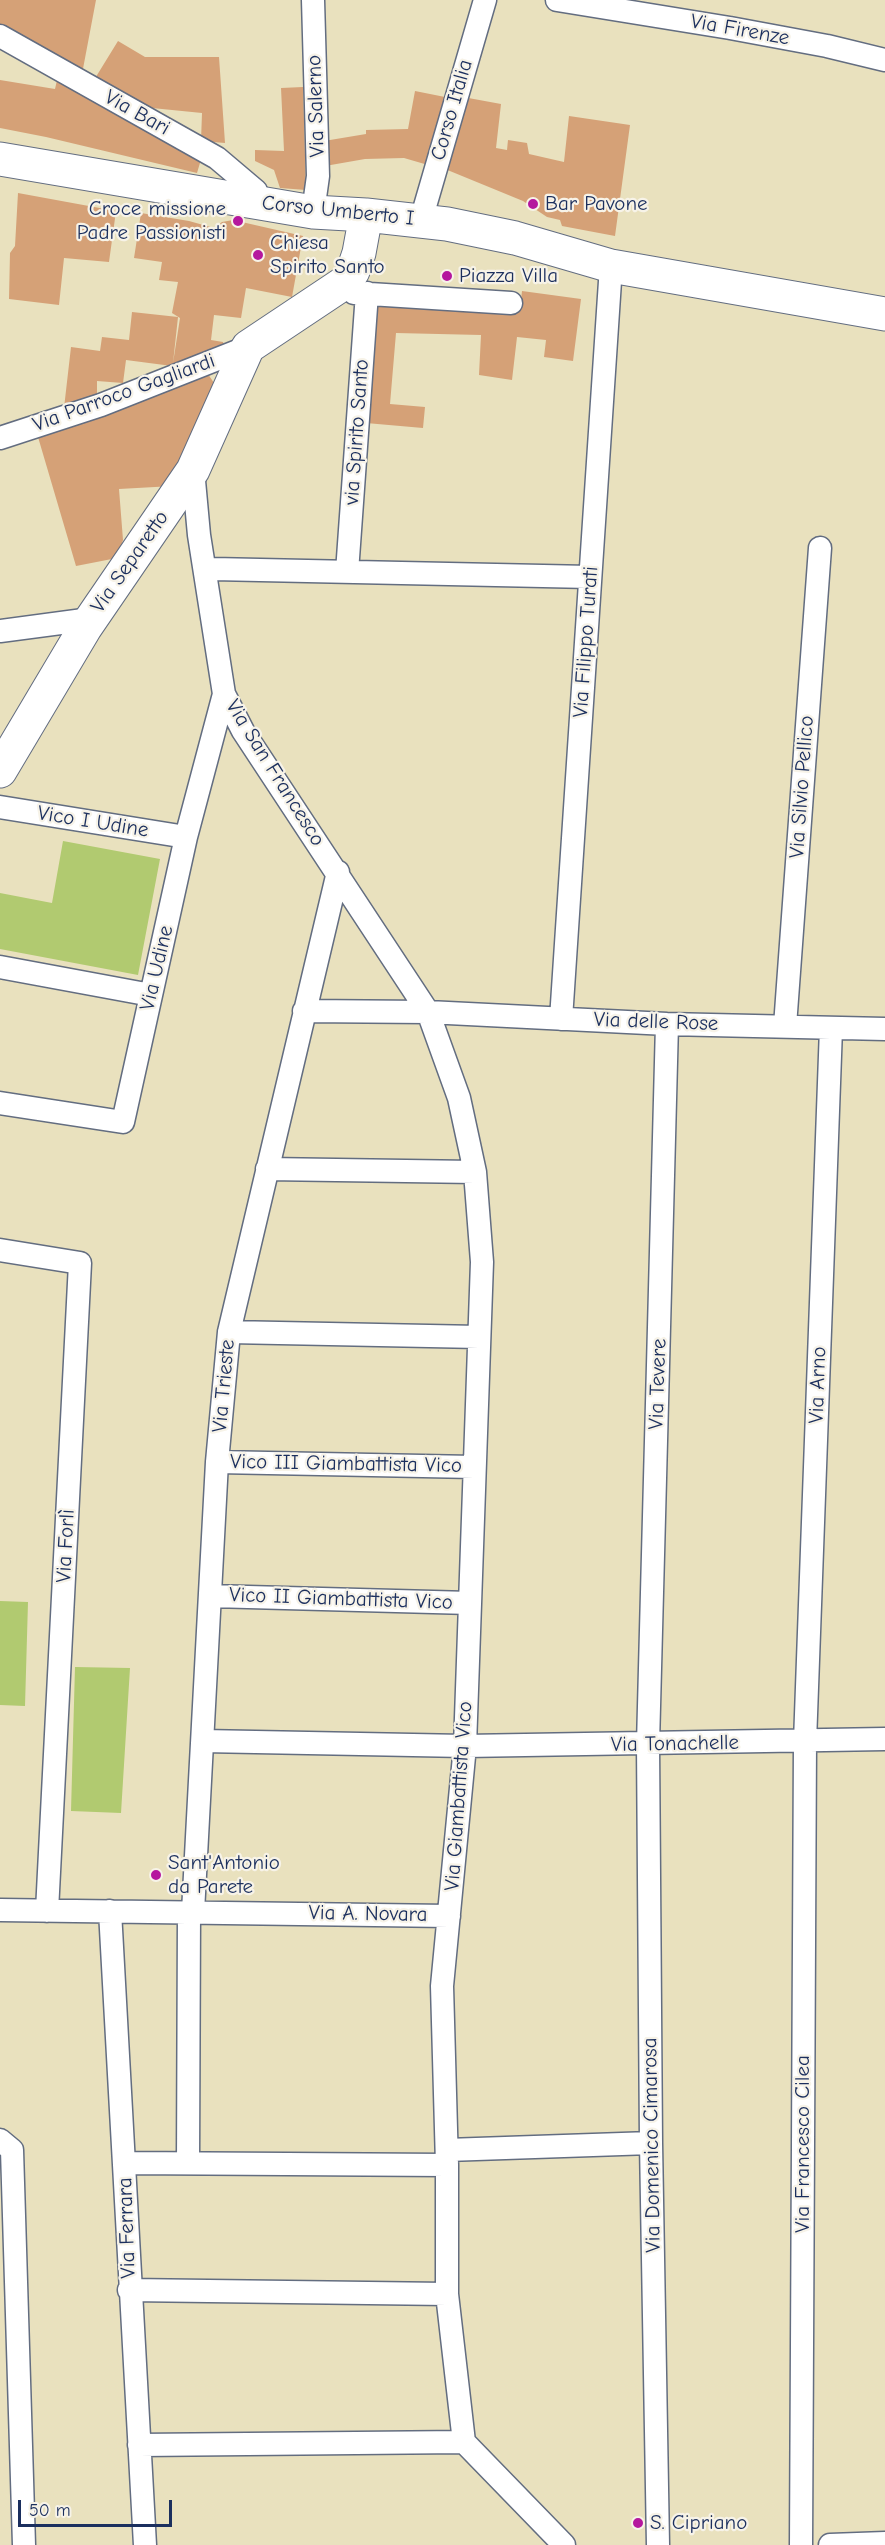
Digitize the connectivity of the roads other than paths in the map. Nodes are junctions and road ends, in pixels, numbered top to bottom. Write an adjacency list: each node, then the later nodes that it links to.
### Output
1 (313, 0): 8 (street, Via Salerno)
2 (485, 0): 10 (street, Corso Italia)
3 (557, 0): 5 (street, Via Firenze)
4 (0, 36): 7 (street, Via Bari)
5 (885, 60)
6 (0, 159): 7 (street, Corso Umberto I)
7 (260, 204): 8 (street, Corso Umberto I)
8 (313, 212): 9 (street, Corso Umberto I)
9 (366, 215): 10 (street, Corso Umberto I); 12 (street)
10 (421, 220): 11 (street, Corso Umberto I)
11 (611, 266): 15 (street, Corso Umberto I); 22 (street, Via Filippo Turati)
12 (332, 292): 13 (street); 16 (street)
13 (367, 293): 14 (street); 21 (street, via Spirito Santo)
14 (511, 303)
15 (885, 314)
16 (248, 347): 17 (street, Via Parroco Gagliardi); 18 (street, Via Separetto)
17 (0, 438)
18 (193, 470): 23 (street, Via Separetto); 25 (street, Via San Francesco)
19 (820, 548): 36 (street, Via Silvio Pellico)
20 (213, 569): 21 (street)
21 (346, 572): 22 (street)
22 (590, 577): 34 (street, Via Filippo Turati)
23 (91, 619): 24 (street); 26 (street, Via Separetto)
24 (0, 631)
25 (224, 694): 28 (street, Via Udine); 29 (street, Via San Francesco)
26 (0, 771)
27 (0, 807): 28 (street, Vico I Udine)
28 (186, 837): 31 (street, Via Udine)
29 (338, 872): 32 (street, Via Trieste); 33 (street, Via San Francesco)
30 (0, 967): 31 (street)
31 (151, 995): 39 (street, Via Udine)
32 (304, 1011): 33 (street, Via delle Rose); 40 (street, Via Trieste)
33 (428, 1012): 34 (street, Via delle Rose); 41 (street, Via Giambattista Vico)
34 (561, 1018): 35 (street, Via delle Rose)
35 (667, 1024): 36 (street, Via delle Rose); 52 (street, Via Tevere)
36 (784, 1026): 37 (street, Via delle Rose)
37 (831, 1028): 38 (street, Via delle Rose); 51 (street, Via Arno)
38 (885, 1029)
39 (0, 1103)
40 (267, 1169): 41 (street); 43 (street, Via Trieste)
41 (475, 1172): 44 (street, Via Giambattista Vico)
42 (0, 1250): 55 (street, Via Forlì)
43 (229, 1332): 44 (street); 45 (street, Via Trieste)
44 (479, 1337): 46 (street, Via Giambattista Vico)
45 (217, 1462): 46 (street, Vico III Giambattista Vico); 47 (street, Via Trieste)
46 (474, 1467): 48 (street, Via Giambattista Vico)
47 (211, 1596): 48 (street, Vico II Giambattista Vico); 50 (street, Via Trieste)
48 (470, 1603): 53 (street, Via Giambattista Vico)
49 (885, 1739): 51 (street, Via Tonachelle)
50 (203, 1741): 53 (street, Via Tonachelle); 57 (street, Via Trieste)
51 (805, 1742): 52 (street, Via Tonachelle); 73 (street, Via Francesco Cilea)
52 (648, 1744): 53 (street, Via Tonachelle); 60 (street, Via Domenico Cimarosa)
53 (465, 1746): 58 (street, Via Giambattista Vico)
54 (0, 1910): 55 (street, Via A. Novara)
55 (47, 1911): 56 (street, Via A. Novara)
56 (110, 1911): 57 (street, Via A. Novara); 62 (street, Via Ferrara)
57 (191, 1912): 58 (street, Via A. Novara); 63 (street, Via Trieste)
58 (449, 1916): 61 (street, Via Giambattista Vico)
59 (0, 2140): 69 (street)
60 (651, 2143): 61 (street); 72 (street, Via Domenico Cimarosa)
61 (447, 2158): 63 (street); 65 (street, Via Giambattista Vico)
62 (125, 2163): 63 (street); 64 (street, Via Ferrara)
63 (188, 2163)
64 (129, 2290): 65 (street); 67 (street, Via Ferrara)
65 (447, 2294): 66 (street, Via Giambattista Vico)
66 (464, 2442): 67 (street); 71 (street)
67 (139, 2445): 70 (street, Via Ferrara)
68 (885, 2543): 74 (street)
69 (24, 2545)
70 (145, 2545)
71 (564, 2545)
72 (658, 2545)
73 (801, 2545)
74 (830, 2545)

